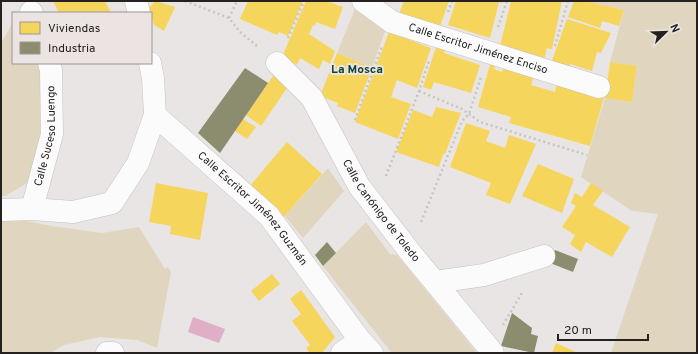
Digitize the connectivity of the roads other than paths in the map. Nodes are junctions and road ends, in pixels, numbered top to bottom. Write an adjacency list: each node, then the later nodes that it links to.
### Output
1 (136, 1): 3 (street)
2 (363, 1): 7 (street, Calle Escritor Jiménez Enciso)
3 (139, 12)
4 (277, 63): 12 (street, Calle Canónigo de Toledo)
5 (49, 64): 9 (street, Calle Suceso Luengo)
6 (150, 64): 8 (street)
7 (599, 87)
8 (155, 115): 9 (street); 13 (street, Calle Escritor Jiménez Guzmán)
9 (32, 209): 10 (street)
10 (1, 210)
11 (544, 256): 12 (street)
12 (435, 282): 17 (street, Calle Canónigo de Toledo)
13 (366, 347): 16 (street)
14 (107, 353): 15 (street)
15 (112, 353)
16 (342, 353)
17 (493, 353)

